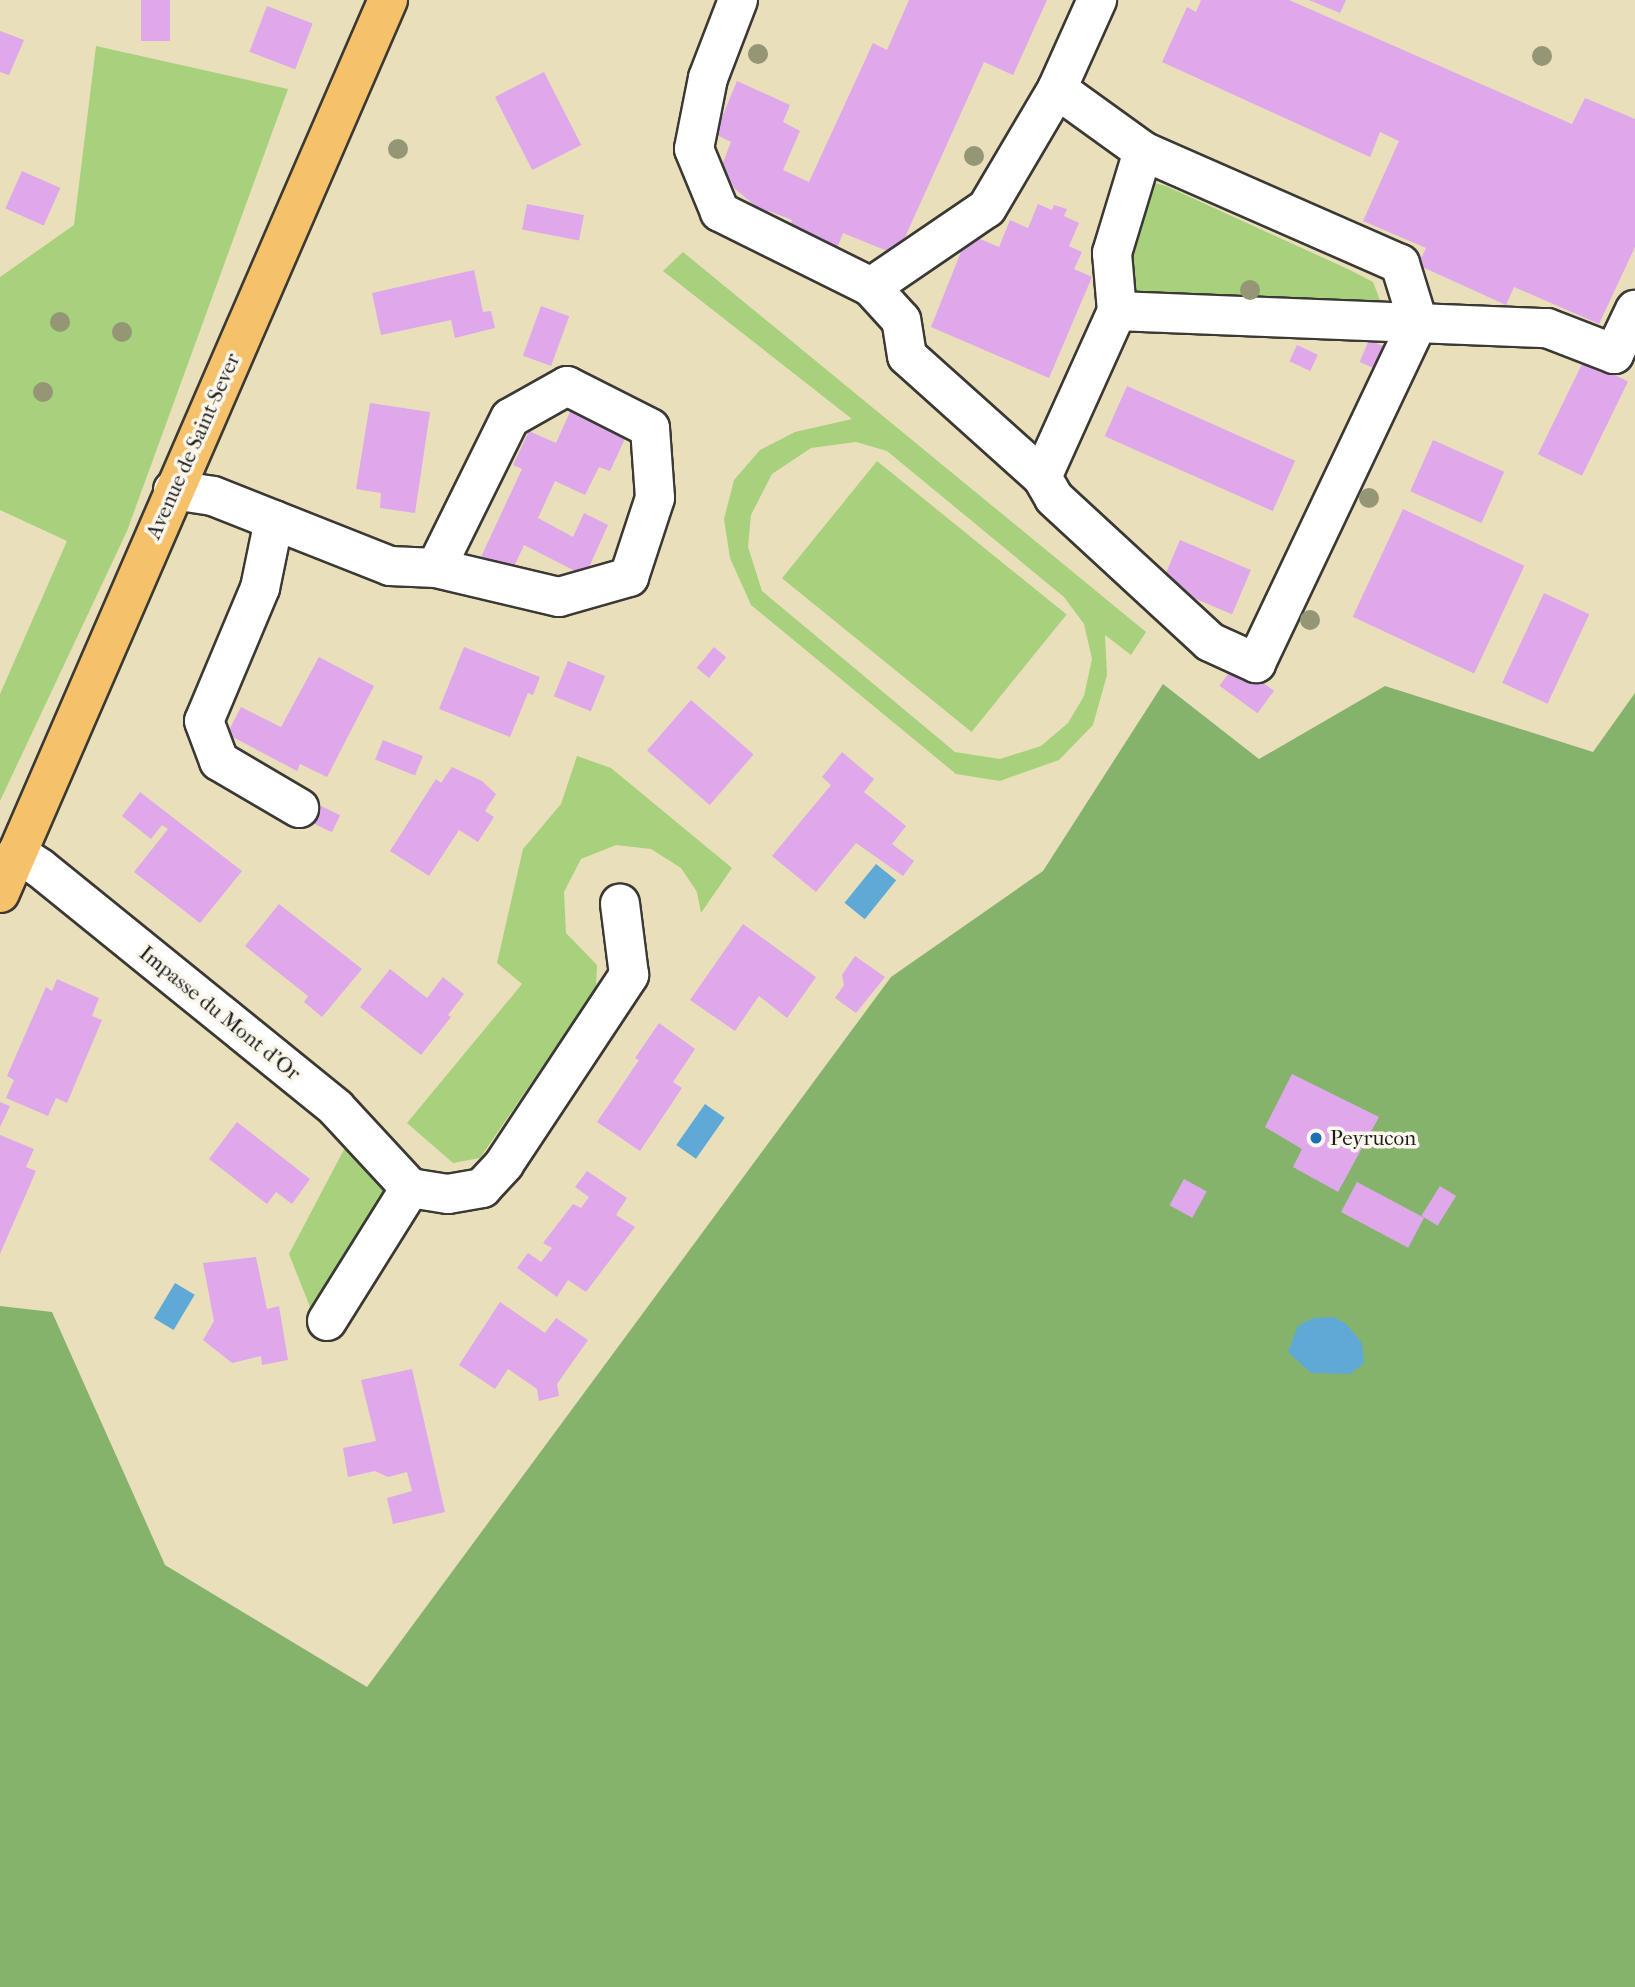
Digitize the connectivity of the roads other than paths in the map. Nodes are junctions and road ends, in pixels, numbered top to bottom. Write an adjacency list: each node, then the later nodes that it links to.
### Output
1 (388, 0): 11 (main road, Avenue de Saint-Sever)
2 (738, 0): 6 (street)
3 (1097, 0): 4 (street)
4 (1057, 89): 5 (street); 6 (street)
5 (1143, 151): 8 (street); 9 (street)
6 (872, 287): 10 (street)
7 (1635, 310): 9 (street)
8 (1117, 311): 9 (street); 10 (street)
9 (1418, 322): 10 (street)
10 (1042, 477)
11 (173, 489): 12 (street); 15 (main road, Avenue de Saint-Sever)
12 (274, 520): 13 (street); 14 (street)
13 (436, 568): 13 (street)
14 (299, 808)
15 (18, 853): 16 (main road, Avenue de Saint-Sever); 18 (street, Impasse du Mont d'Or)
16 (0, 893)
17 (620, 904): 18 (street)
18 (410, 1188): 19 (street)
19 (327, 1321)

